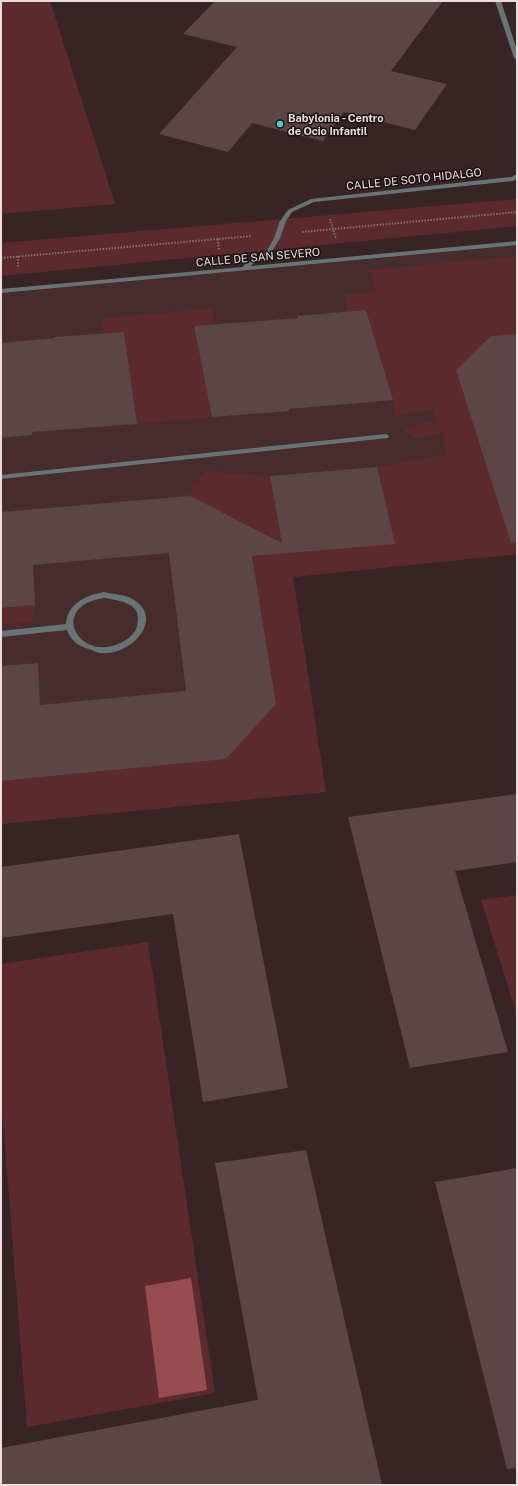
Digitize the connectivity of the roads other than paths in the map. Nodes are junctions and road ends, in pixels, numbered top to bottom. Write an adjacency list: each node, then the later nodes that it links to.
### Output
1 (498, 1): 2 (street)
2 (511, 42): 3 (street); 4 (street)
3 (517, 42)
4 (517, 58)
5 (517, 176): 7 (street, CALLE DE SOTO HIDALGO)
6 (517, 243): 7 (street, CALLE DE SAN SEVERO)
7 (242, 269): 8 (street, CALLE DE SAN SEVERO)
8 (1, 291)
9 (386, 436): 10 (street)
10 (1, 477)
11 (69, 627): 11 (street); 12 (street)
12 (1, 634)

